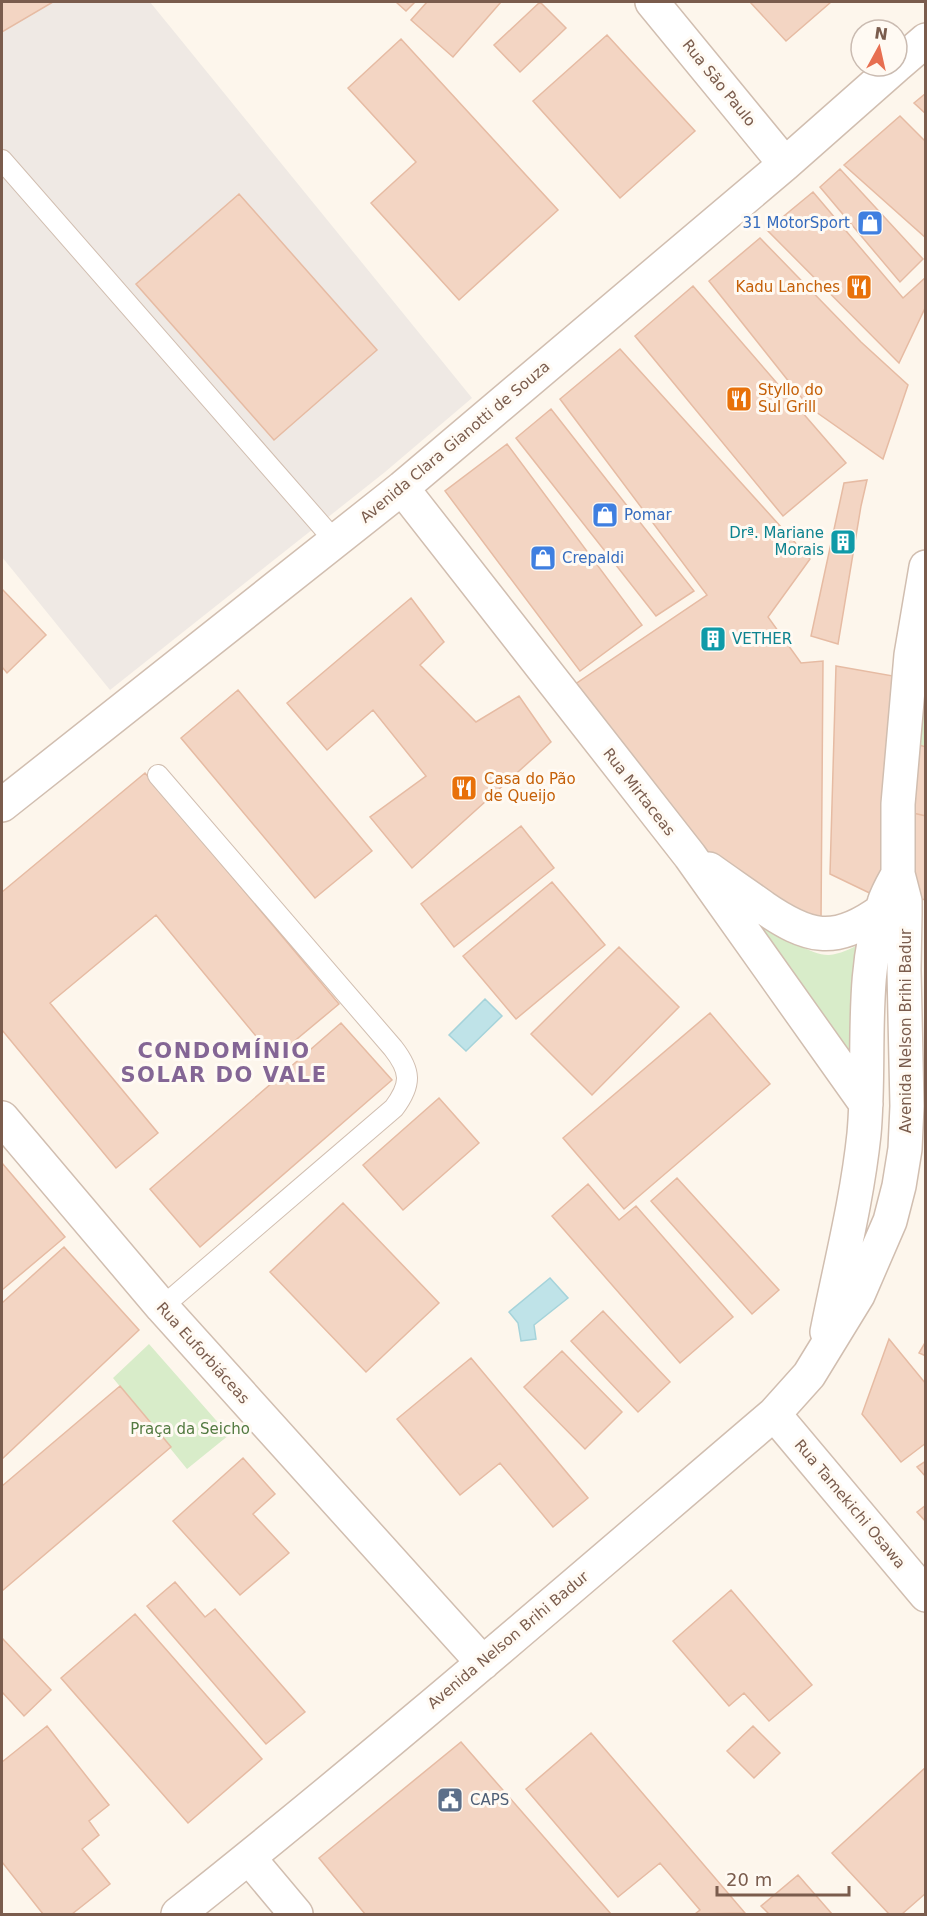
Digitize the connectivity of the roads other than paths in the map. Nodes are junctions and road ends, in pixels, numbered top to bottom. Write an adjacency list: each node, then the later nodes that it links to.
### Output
1 (652, 2): 6 (street, Rua São Paulo)
2 (926, 40): 3 (street, Avenida Clara Gianotti de Souza)
3 (909, 55)
4 (883, 78): 6 (street, Avenida Clara Gianotti de Souza)
5 (2, 160): 8 (lane)
6 (785, 164): 7 (street, Avenida Clara Gianotti de Souza)
7 (402, 488): 8 (street, Avenida Clara Gianotti de Souza); 12 (street, Rua Mirtaceas)
8 (335, 541): 11 (street, Avenida Clara Gianotti de Souza)
9 (926, 567): 13 (street, Avenida Nelson Brihi Badur)
10 (158, 775): 17 (lane)
11 (2, 805)
12 (690, 856): 13 (street); 14 (street, Rua Mirtaceas)
13 (904, 914): 14 (street, Avenida Nelson Brihi Badur); 15 (street, Avenida Nelson Brihi Badur)
14 (866, 1104): 15 (street); 18 (street, Avenida Nelson Brihi Badur)
15 (907, 1106): 18 (street, Avenida Nelson Brihi Badur)
16 (2, 1118): 17 (street, Rua Euforbiáceas)
17 (162, 1307): 21 (street, Rua Euforbiáceas)
18 (823, 1351): 19 (street, Avenida Nelson Brihi Badur)
19 (774, 1414): 20 (street, Rua Tamekichi Osawa); 21 (street, Avenida Nelson Brihi Badur)
20 (926, 1595)
21 (483, 1663): 22 (street, Avenida Nelson Brihi Badur)
22 (249, 1858): 23 (street, Avenida Nelson Brihi Badur); 24 (street)
23 (178, 1914)
24 (296, 1914)

